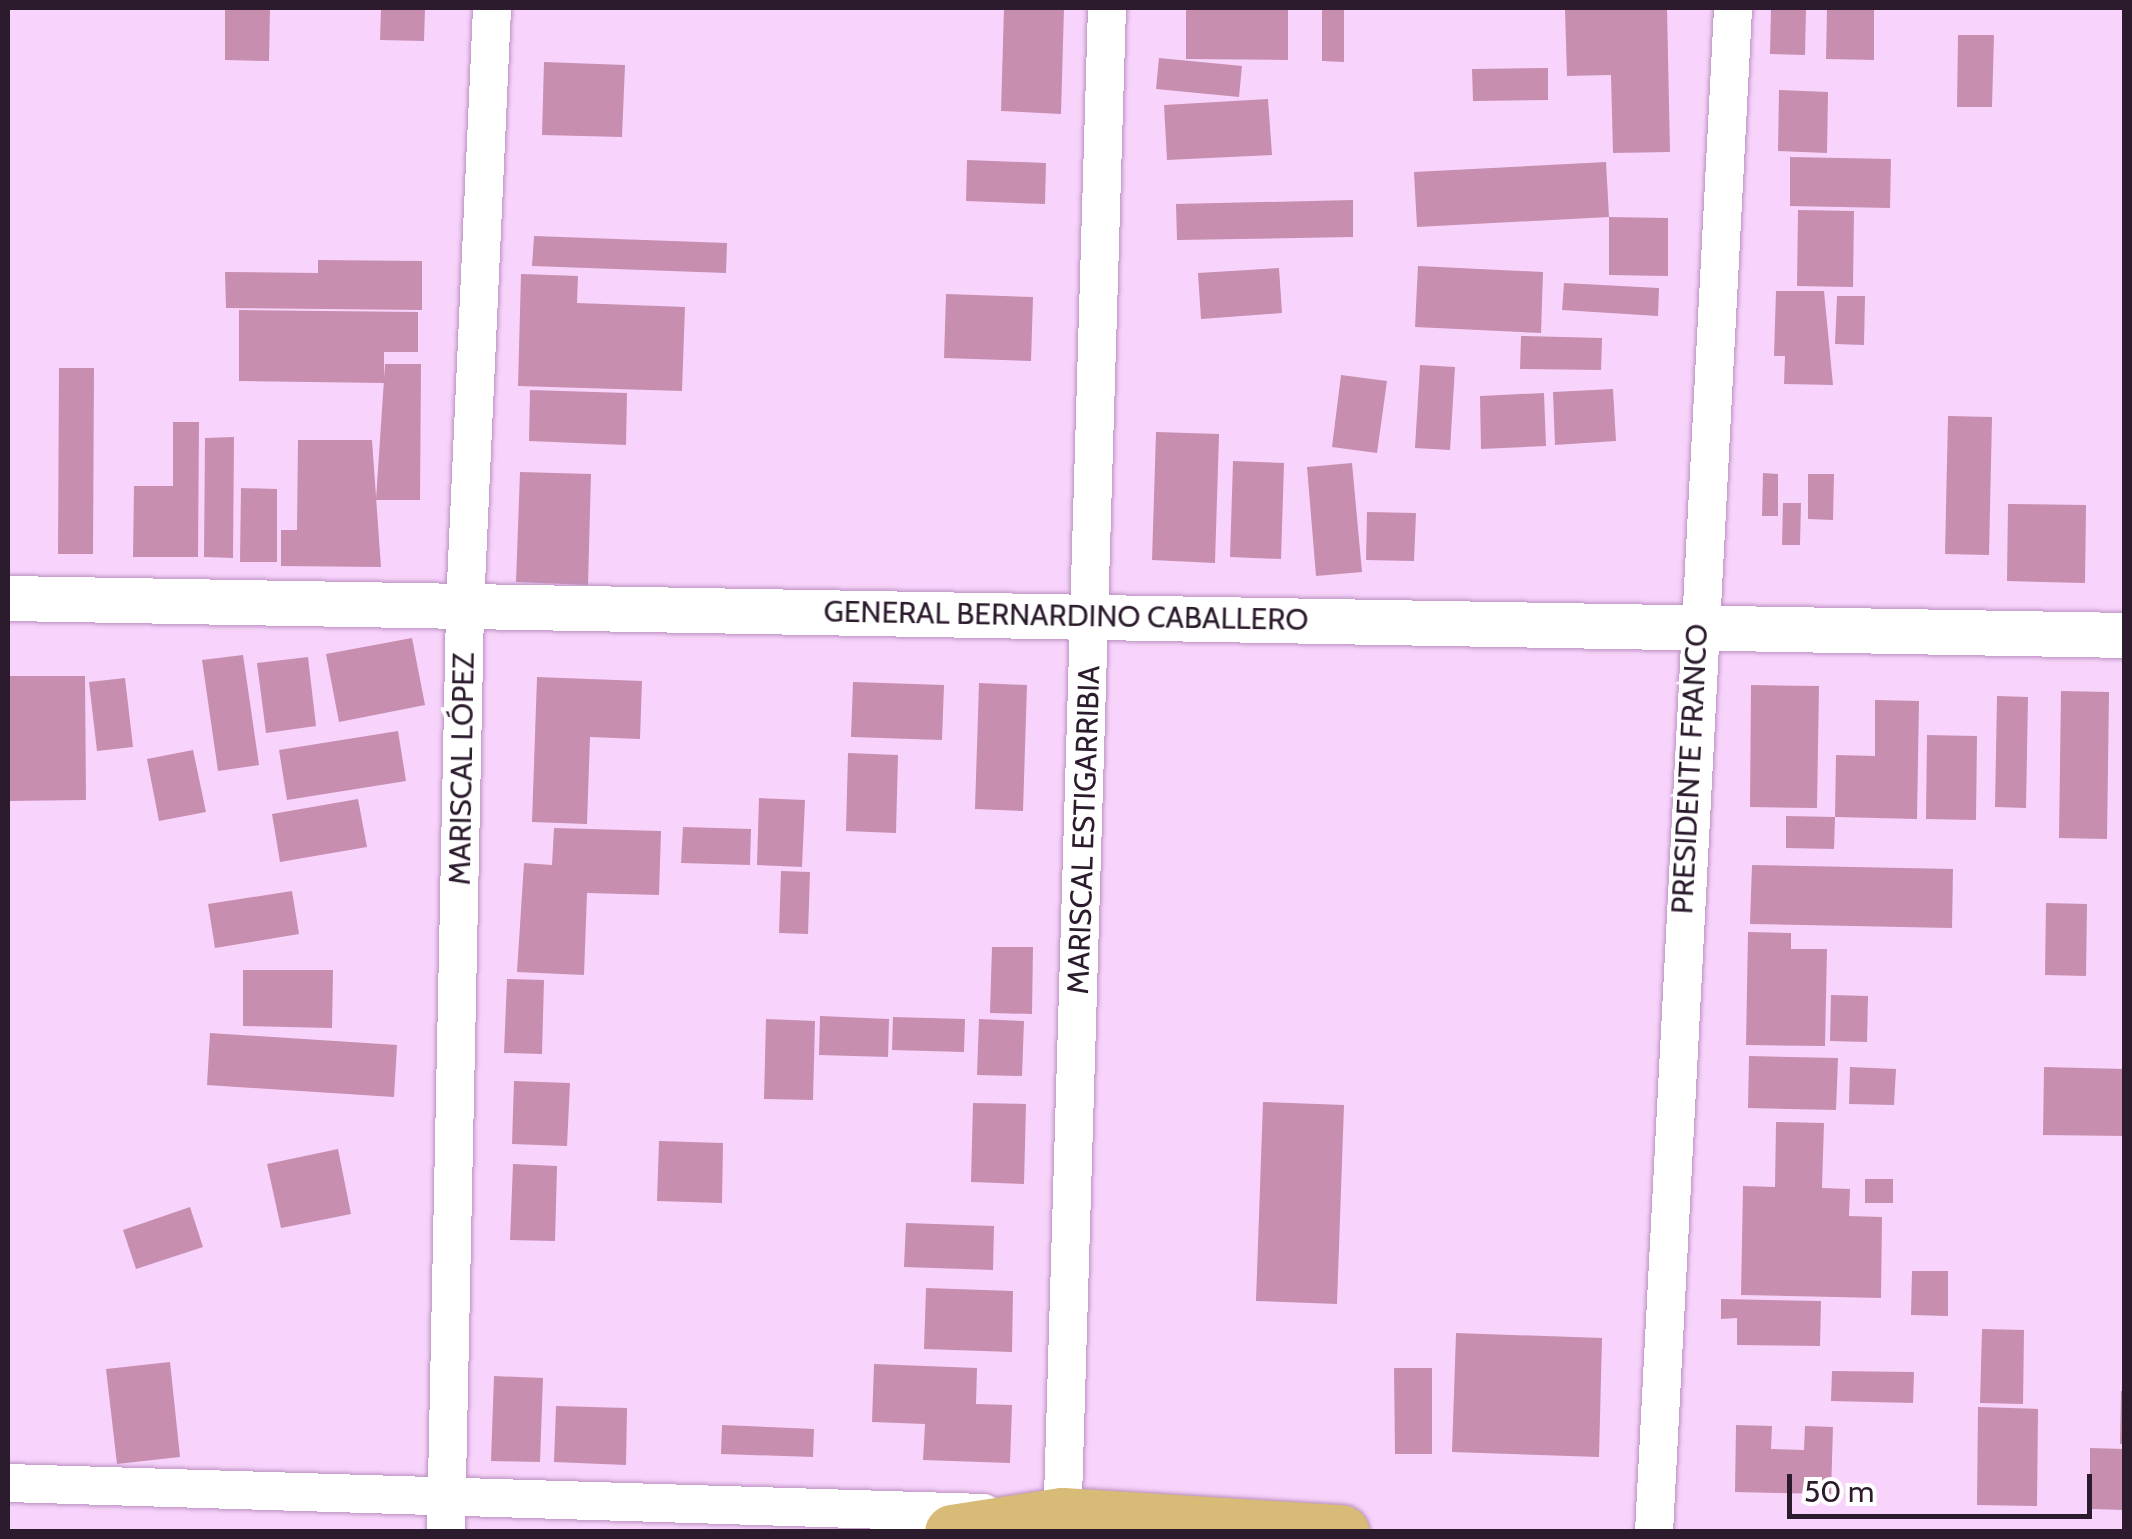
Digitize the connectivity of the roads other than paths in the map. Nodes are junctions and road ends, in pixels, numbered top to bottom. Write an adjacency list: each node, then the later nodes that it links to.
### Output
1 (492, 8): 5 (street, MARISCAL LÓPEZ)
2 (1107, 8): 6 (street, MARISCAL ESTIGARRIBIA)
3 (1732, 8): 7 (street, PRESIDENTE FRANCO)
4 (8, 598): 5 (street, GENERAL BERNARDINO CABALLERO)
5 (465, 606): 6 (street, GENERAL BERNARDINO CABALLERO); 10 (street, MARISCAL LÓPEZ)
6 (1091, 617): 7 (street, GENERAL BERNARDINO CABALLERO); 11 (street, MARISCAL ESTIGARRIBIA)
7 (1696, 628): 8 (street, GENERAL BERNARDINO CABALLERO); 14 (street, PRESIDENTE FRANCO)
8 (2124, 635)
9 (8, 1482): 10 (street)
10 (447, 1516): 11 (street)
11 (1062, 1523): 12 (main road); 13 (main road)
12 (952, 1532)
13 (1341, 1532)
14 (1654, 1532)

